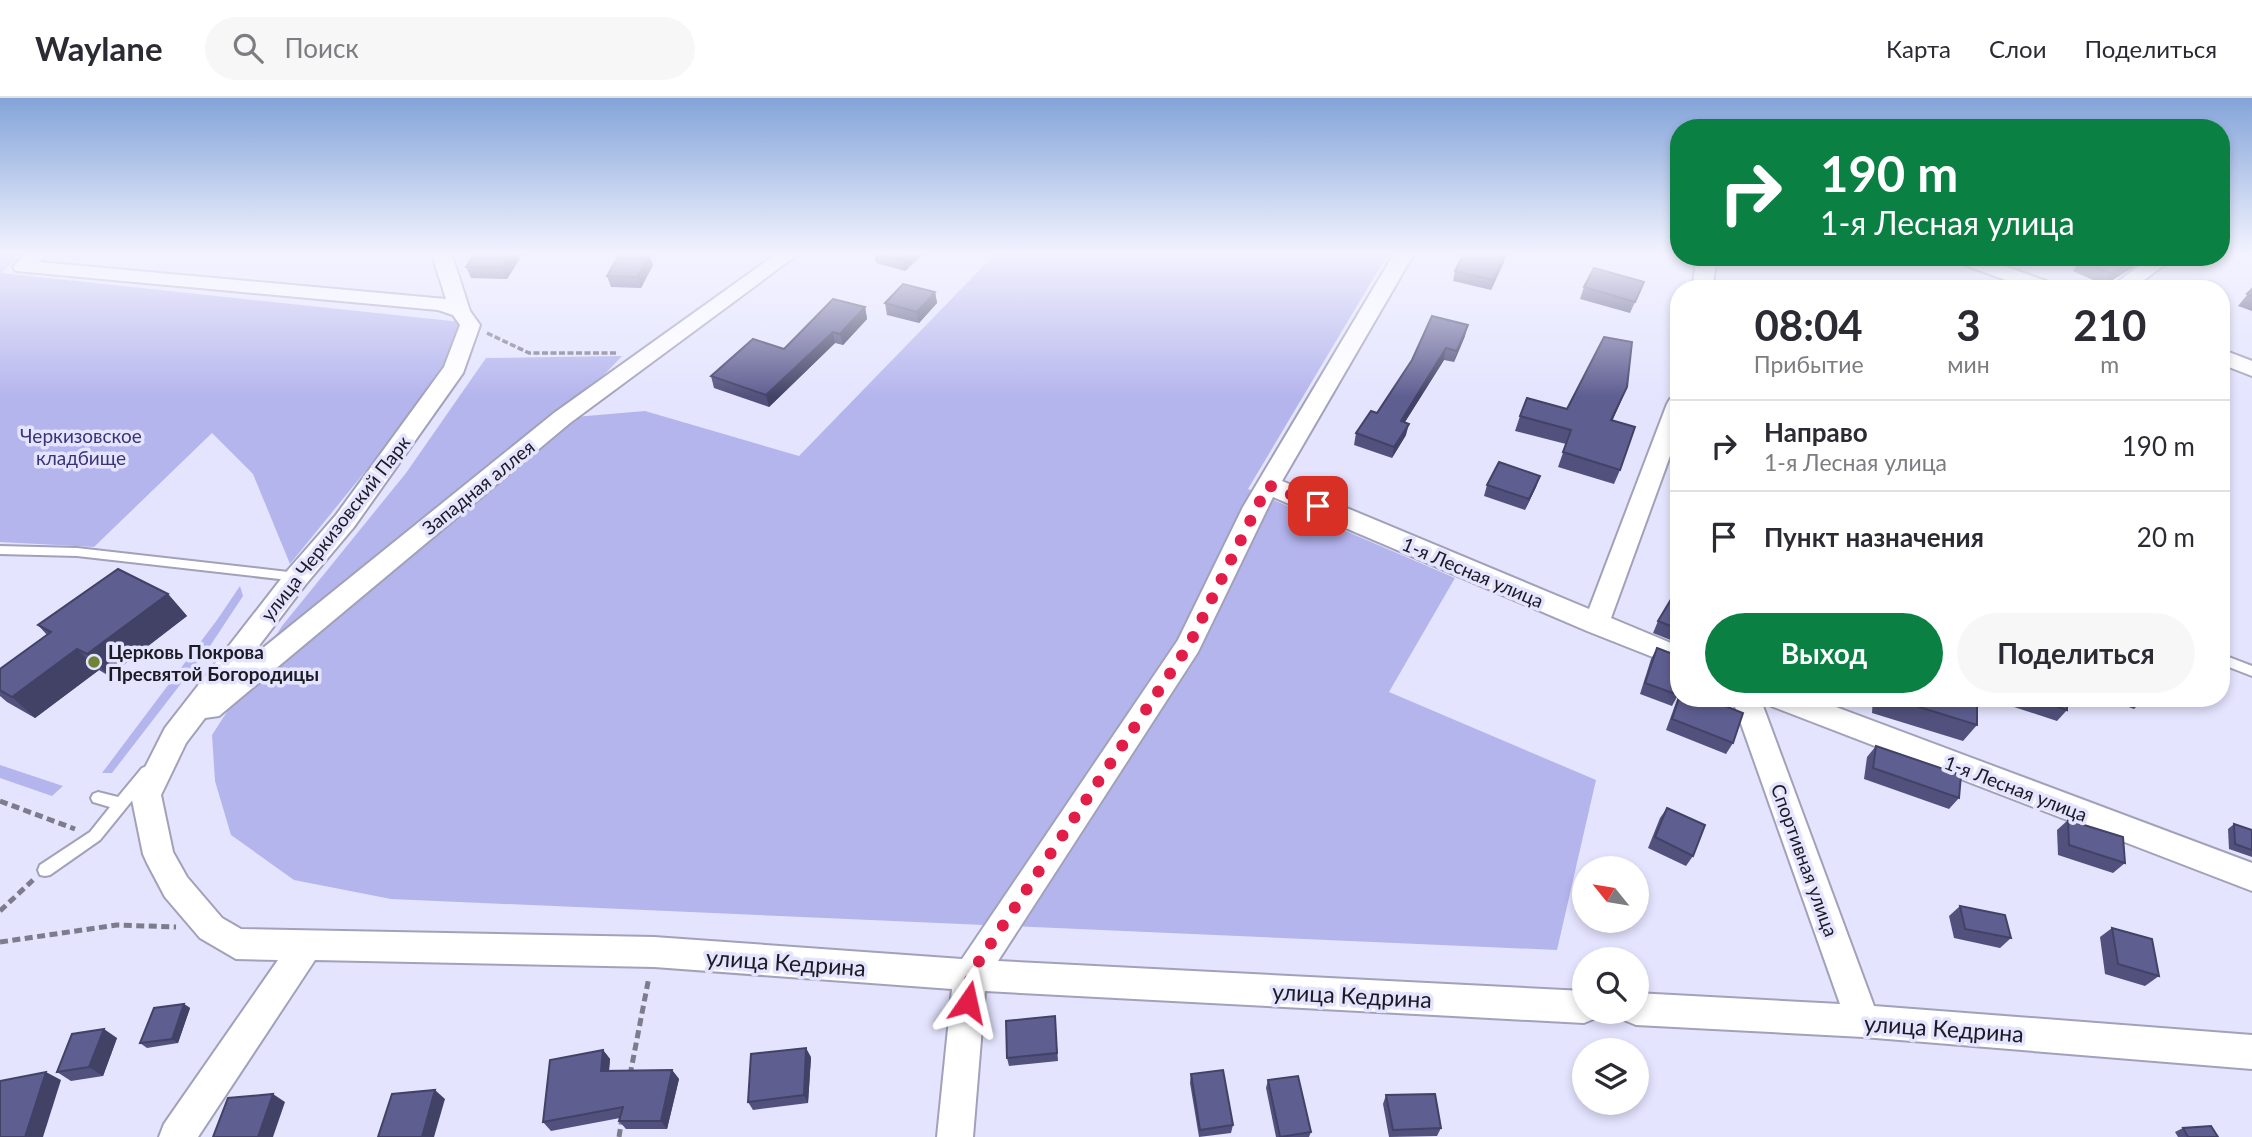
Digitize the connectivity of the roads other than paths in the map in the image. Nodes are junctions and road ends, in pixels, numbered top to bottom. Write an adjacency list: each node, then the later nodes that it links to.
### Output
1 (399, 300): 5 (street)
2 (459, 300): 5 (street)
3 (723, 300): 18 (street, Западная аллея)
4 (1376, 300): 9 (street)
5 (465, 318): 11 (street, улица Черкизовский Парк)
6 (2230, 360): 7 (street)
7 (2252, 369)
8 (1670, 425): 12 (street)
9 (1268, 485): 12 (street, 1-я Лесная улица); 24 (street)
10 (0, 550): 11 (lane)
11 (297, 577): 18 (street, улица Черкизовский Парк)
12 (1596, 624): 13 (street, 1-я Лесная улица)
13 (1670, 654)
14 (2230, 662): 15 (lane)
15 (2252, 671)
16 (1749, 707): 27 (street, Спортивная улица)
17 (1805, 707): 22 (street, 1-я Лесная улица)
18 (175, 736): 20 (lane); 23 (street, улица Кедрина)
19 (99, 799): 20 (lane)
20 (121, 804): 21 (lane)
21 (44, 870)
22 (2252, 877)
23 (307, 945): 24 (street, улица Кедрина); 29 (street)
24 (970, 975): 25 (street, улица Кедрина); 30 (street)
25 (1572, 1006)
26 (1649, 1010): 27 (street, улица Кедрина)
27 (1863, 1021): 28 (street, улица Кедрина)
28 (2252, 1052)
29 (177, 1137)
30 (956, 1137)

